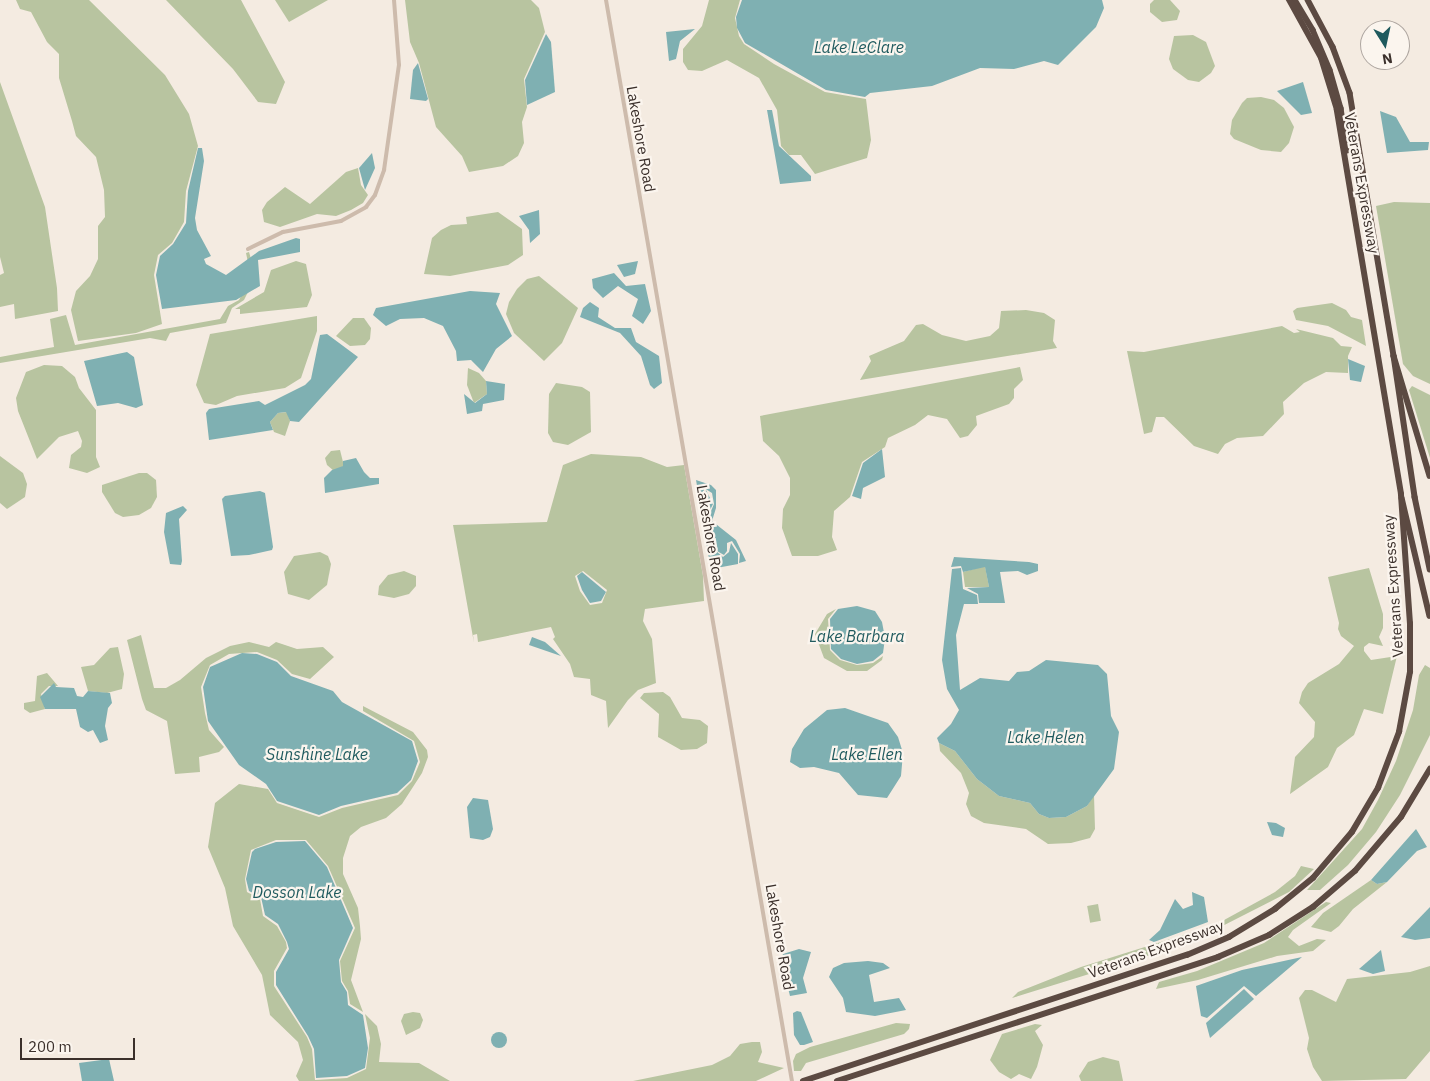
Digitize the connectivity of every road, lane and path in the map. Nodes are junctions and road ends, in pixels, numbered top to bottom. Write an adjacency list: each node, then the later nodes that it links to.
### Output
1 (394, 0): 7 (street)
2 (606, 0): 15 (street, Lakeshore Road)
3 (1289, 0): 6 (highway, Veterans Expressway)
4 (1295, 0): 6 (highway)
5 (1308, 0): 8 (highway, Veterans Expressway)
6 (1346, 158): 10 (highway, Veterans Expressway)
7 (248, 250)
8 (1394, 356): 9 (highway, Veterans Expressway); 11 (highway)
9 (1430, 476)
10 (1401, 494): 12 (highway); 14 (highway, Veterans Expressway)
11 (1430, 568)
12 (1430, 616)
13 (1430, 769): 16 (highway, Veterans Expressway)
14 (806, 1080)
15 (792, 1081)
16 (837, 1081)

